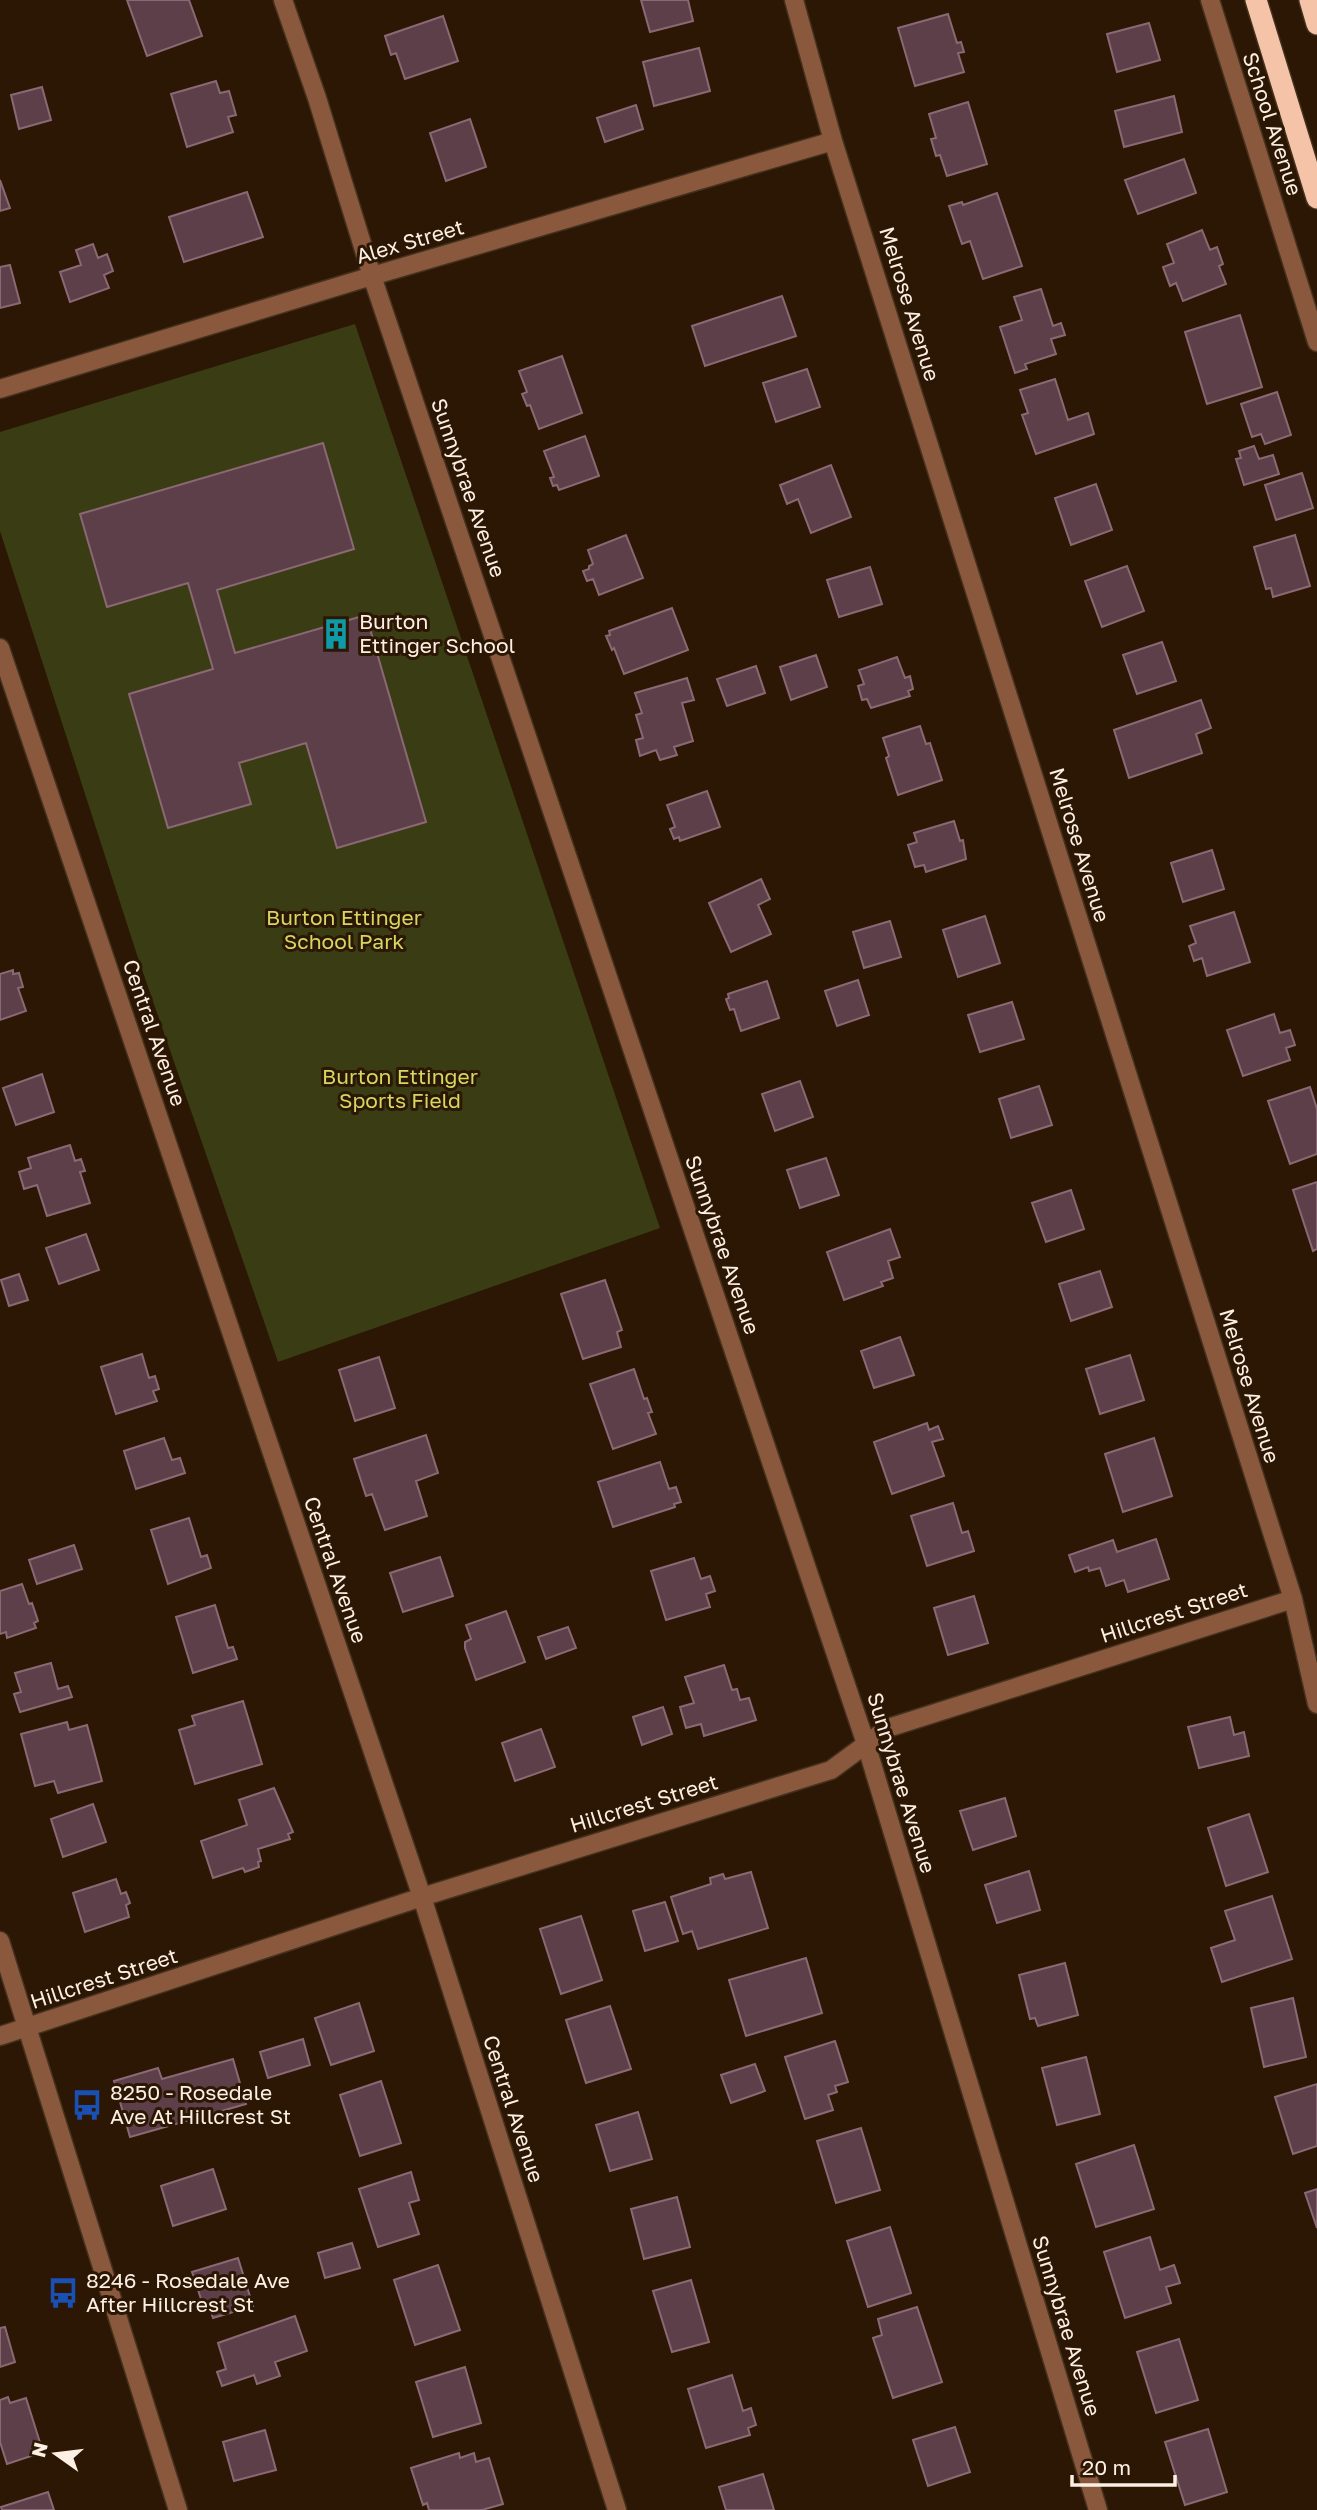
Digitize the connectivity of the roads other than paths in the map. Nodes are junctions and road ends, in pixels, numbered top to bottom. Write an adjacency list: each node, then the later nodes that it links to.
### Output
1 (283, 0): 9 (street, Sunnybrae Avenue)
2 (793, 0): 7 (street, Melrose Avenue)
3 (1210, 0): 10 (street, School Avenue)
4 (1256, 0): 8 (highway)
5 (1310, 0): 6 (highway)
6 (1317, 24)
7 (834, 141): 9 (street, Alex Street); 13 (street, Melrose Avenue)
8 (1317, 198)
9 (372, 276): 11 (street, Alex Street); 15 (street, Sunnybrae Avenue)
10 (1317, 342)
11 (0, 389)
12 (0, 648): 16 (street, Central Avenue)
13 (1293, 1599): 14 (street, Melrose Avenue); 15 (street, Hillcrest Street)
14 (1317, 1704)
15 (866, 1744): 16 (street, Hillcrest Street); 22 (street, Sunnybrae Avenue)
16 (422, 1898): 18 (street, Hillcrest Street); 21 (street, Central Avenue)
17 (0, 1941): 18 (street)
18 (29, 2028): 19 (street, Hillcrest Street); 20 (street)
19 (0, 2036)
20 (178, 2510)
21 (617, 2510)
22 (1098, 2510)

